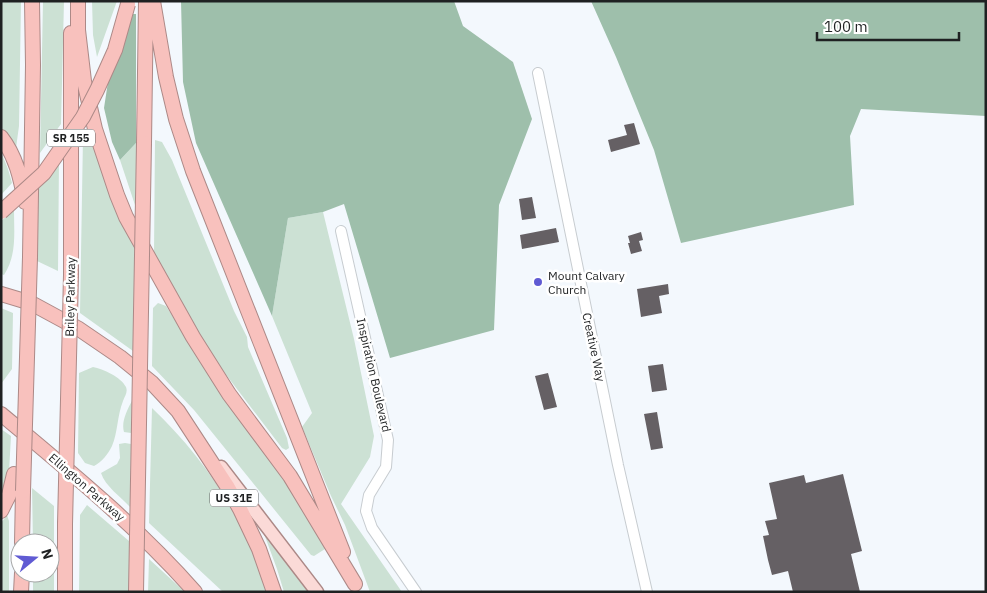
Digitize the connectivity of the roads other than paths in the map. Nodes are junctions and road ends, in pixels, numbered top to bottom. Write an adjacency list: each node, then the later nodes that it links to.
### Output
1 (32, 1): 11 (highway, SR 155)
2 (71, 1): 22 (highway, Briley Parkway / SR 155, bridge)
3 (78, 1): 21 (highway)
4 (146, 1): 23 (highway, bridge)
5 (153, 1): 21 (highway)
6 (128, 3): 9 (highway, bridge)
7 (538, 72): 29 (street, Creative Way)
8 (1, 138): 11 (highway)
9 (1, 212)
10 (341, 231): 28 (street, Inspiration Boulevard)
11 (31, 236): 17 (highway, SR 155, bridge)
12 (1, 287): 14 (highway)
13 (1, 294): 14 (highway, US 31E)
14 (31, 303): 15 (highway, US 31E)
15 (178, 411): 26 (highway, US 31E); 27 (main road)
16 (2, 415): 20 (highway, Ellington Parkway)
17 (24, 426): 18 (highway, bridge); 19 (highway, SR 155, bridge)
18 (1, 511)
19 (22, 533)
20 (170, 563): 24 (highway, Ellington Parkway); 25 (main road)
21 (357, 588)
22 (65, 592)
23 (136, 592)
24 (195, 592)
25 (203, 592)
26 (274, 592)
27 (317, 592)
28 (416, 592)
29 (647, 592)

